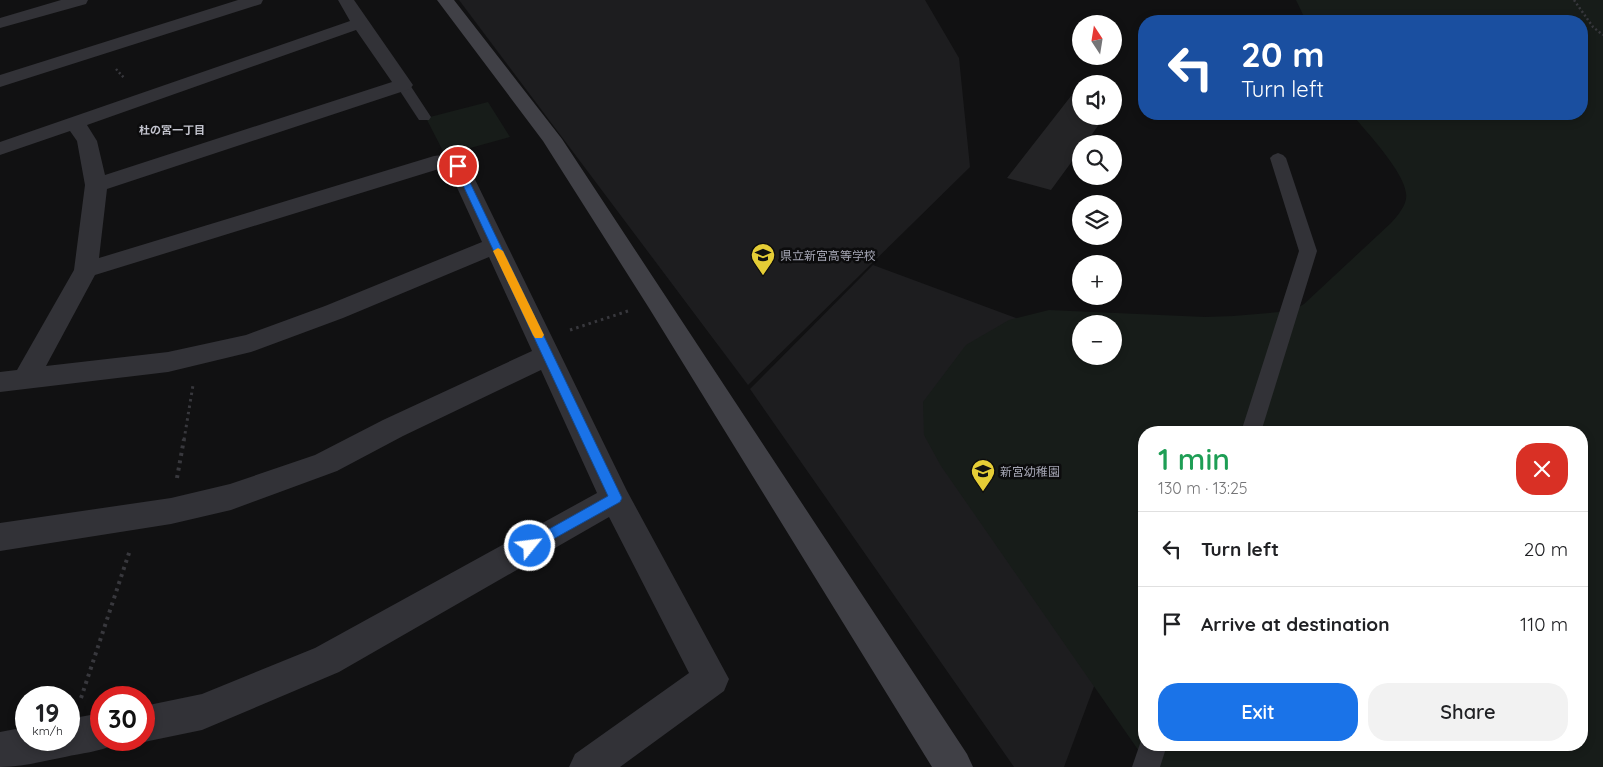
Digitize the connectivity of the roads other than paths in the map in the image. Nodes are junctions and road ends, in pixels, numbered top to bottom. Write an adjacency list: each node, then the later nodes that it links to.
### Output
1 (80, 0): 5 (street)
2 (255, 0): 7 (street)
3 (346, 0): 6 (street)
4 (445, 0): 26 (street)
5 (0, 23)
6 (360, 23): 8 (street); 10 (street)
7 (0, 81)
8 (402, 85): 9 (lane); 13 (street)
9 (424, 117)
10 (75, 123): 11 (street); 13 (street)
11 (0, 149)
12 (1278, 158): 18 (lane)
13 (96, 185): 15 (street)
14 (495, 245): 15 (street); 16 (street); 17 (street)
15 (86, 270): 17 (street)
16 (544, 347): 19 (street); 20 (street)
17 (13, 380)
18 (1253, 426)
19 (615, 498): 21 (street); 25 (street)
20 (0, 537)
21 (155, 722)
22 (15, 748): 23 (street)
23 (0, 751)
24 (1151, 751): 27 (lane)
25 (588, 767)
26 (954, 767)
27 (1146, 767)

